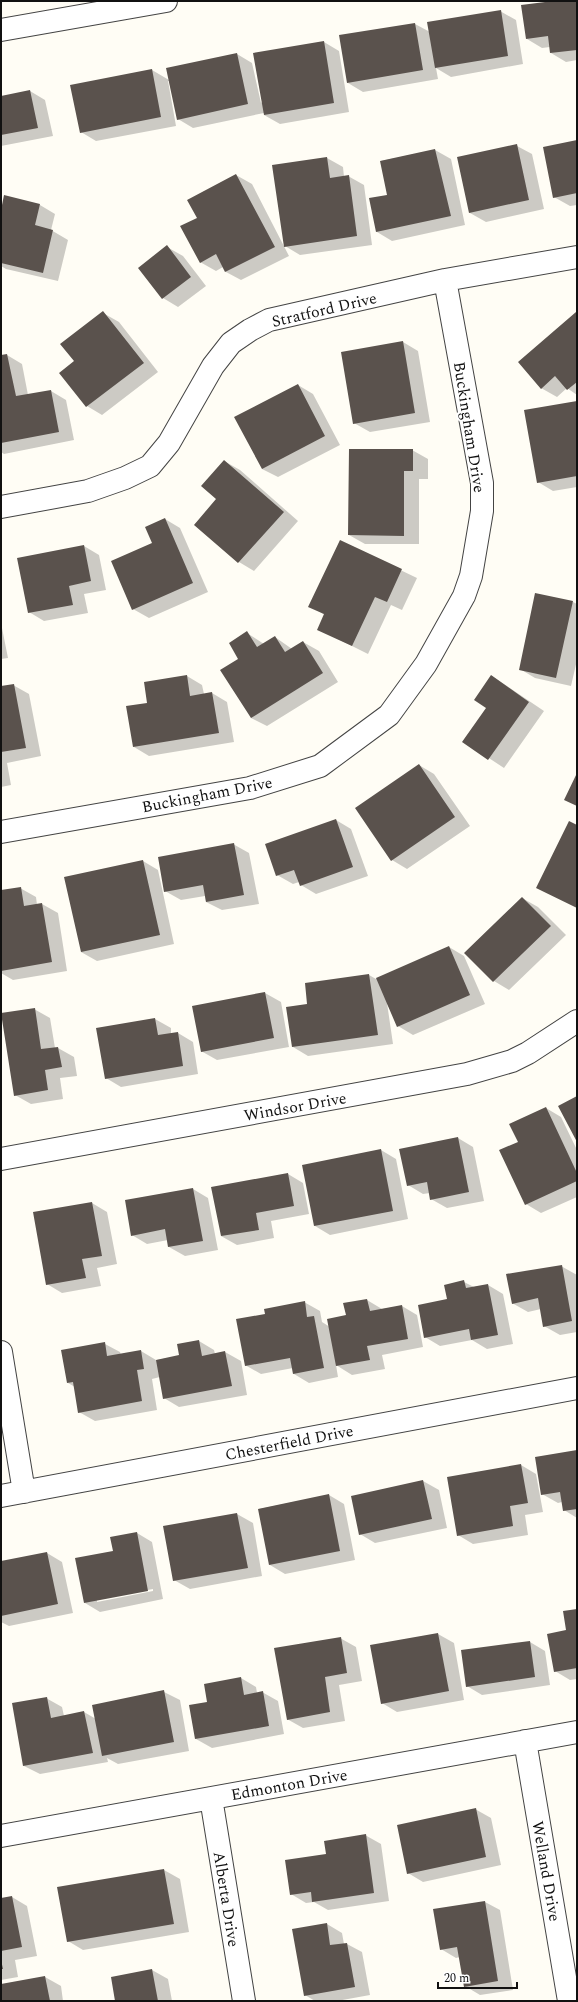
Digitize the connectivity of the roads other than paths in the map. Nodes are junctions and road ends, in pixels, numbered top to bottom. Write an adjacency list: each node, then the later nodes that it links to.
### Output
1 (166, 1): 2 (street)
2 (1, 30)
3 (577, 257): 4 (street, Stratford Drive)
4 (445, 280): 5 (street, Stratford Drive); 6 (street, Buckingham Drive)
5 (1, 507)
6 (1, 832)
7 (577, 1021): 8 (street, Windsor Drive)
8 (1, 1159)
9 (1, 1352): 11 (street)
10 (577, 1388): 11 (street, Chesterfield Drive)
11 (24, 1492): 12 (street, Chesterfield Drive)
12 (1, 1496)
13 (577, 1732): 14 (street, Edmonton Drive)
14 (525, 1740): 15 (street, Edmonton Drive); 18 (street, Welland Drive)
15 (211, 1798): 16 (street, Edmonton Drive); 17 (street, Alberta Drive)
16 (1, 1836)
17 (244, 2001)
18 (569, 2001)

